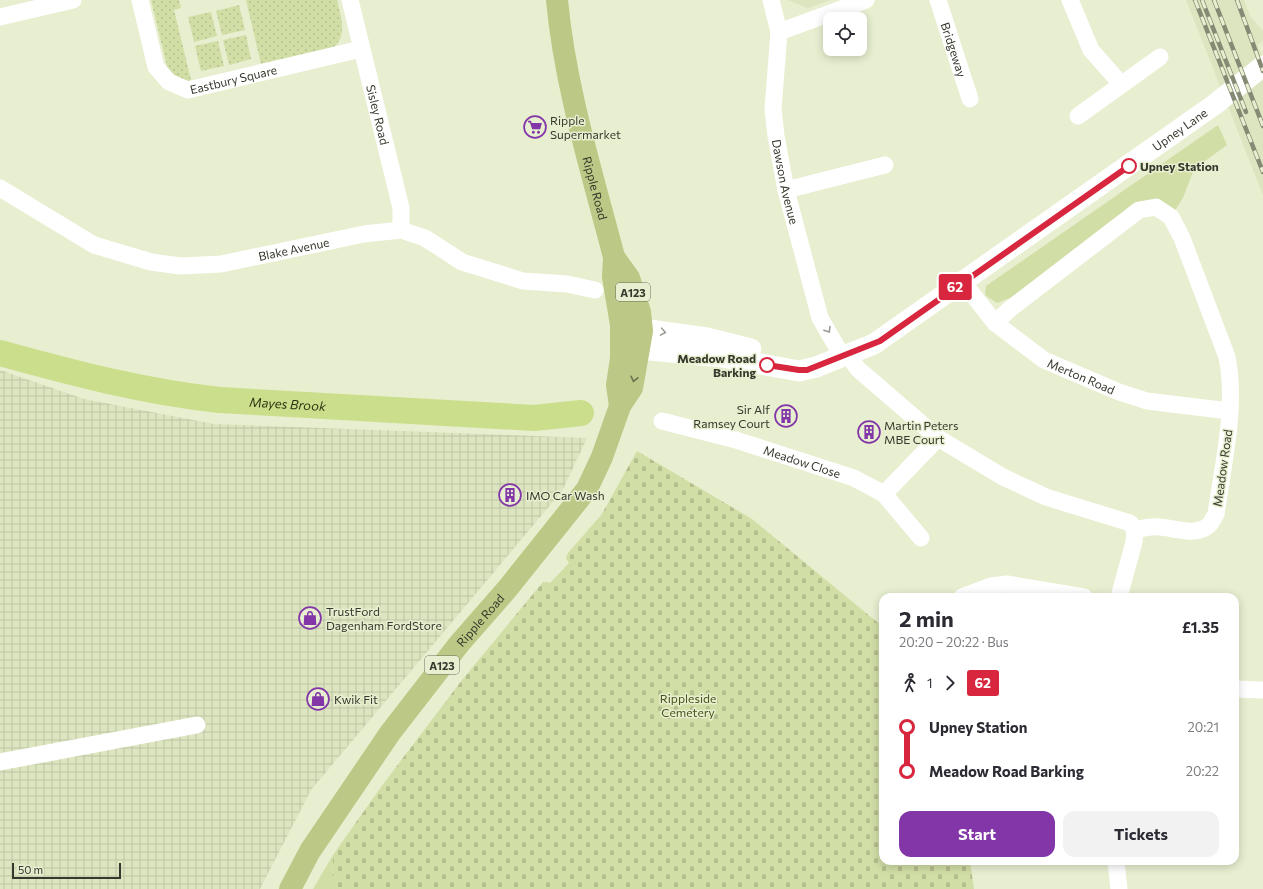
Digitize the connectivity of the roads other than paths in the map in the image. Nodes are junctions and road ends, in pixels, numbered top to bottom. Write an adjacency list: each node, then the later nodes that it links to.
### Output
1 (73, 0): 9 (street)
2 (140, 0): 11 (street, Eastbury Square)
3 (350, 0): 11 (street, Sisley Road)
4 (557, 0): 24 (main road, Ripple Road / A123)
5 (771, 0): 10 (street, Dawson Avenue)
6 (866, 0): 10 (street)
7 (938, 0): 15 (street, Bridgeway)
8 (1070, 0): 14 (street)
9 (0, 17)
10 (779, 32): 19 (street, Dawson Avenue)
11 (361, 49): 20 (street, Sisley Road)
12 (1160, 57): 14 (street)
13 (1263, 66): 21 (street, Upney Lane)
14 (1121, 84): 16 (street)
15 (970, 99)
16 (1078, 116)
17 (885, 165): 19 (street)
18 (0, 188): 20 (street, Blake Avenue)
19 (786, 190): 25 (street, Dawson Avenue, one-way to 25)
20 (401, 230): 22 (street, Blake Avenue)
21 (963, 282): 23 (street, Merton Road); 25 (street, Upney Lane)
22 (595, 290)
23 (995, 323): 26 (street, Merton Road); 26 (street, Meadow Road)
24 (631, 340): 25 (street, Upney Lane); 40 (main road, Ripple Road / A123)
25 (840, 356): 28 (street)
26 (1229, 411): 30 (street, Meadow Road)
27 (662, 421): 29 (street, Meadow Close)
28 (938, 438): 29 (street); 30 (street)
29 (884, 494): 31 (street, Meadow Close)
30 (1135, 530): 34 (street)
31 (921, 538)
32 (973, 593): 33 (street)
33 (1060, 593)
34 (1120, 593)
35 (1239, 689): 36 (street)
36 (1263, 690)
37 (197, 725): 38 (street)
38 (0, 762)
39 (1117, 865): 41 (street)
40 (290, 889)
41 (1120, 889)

